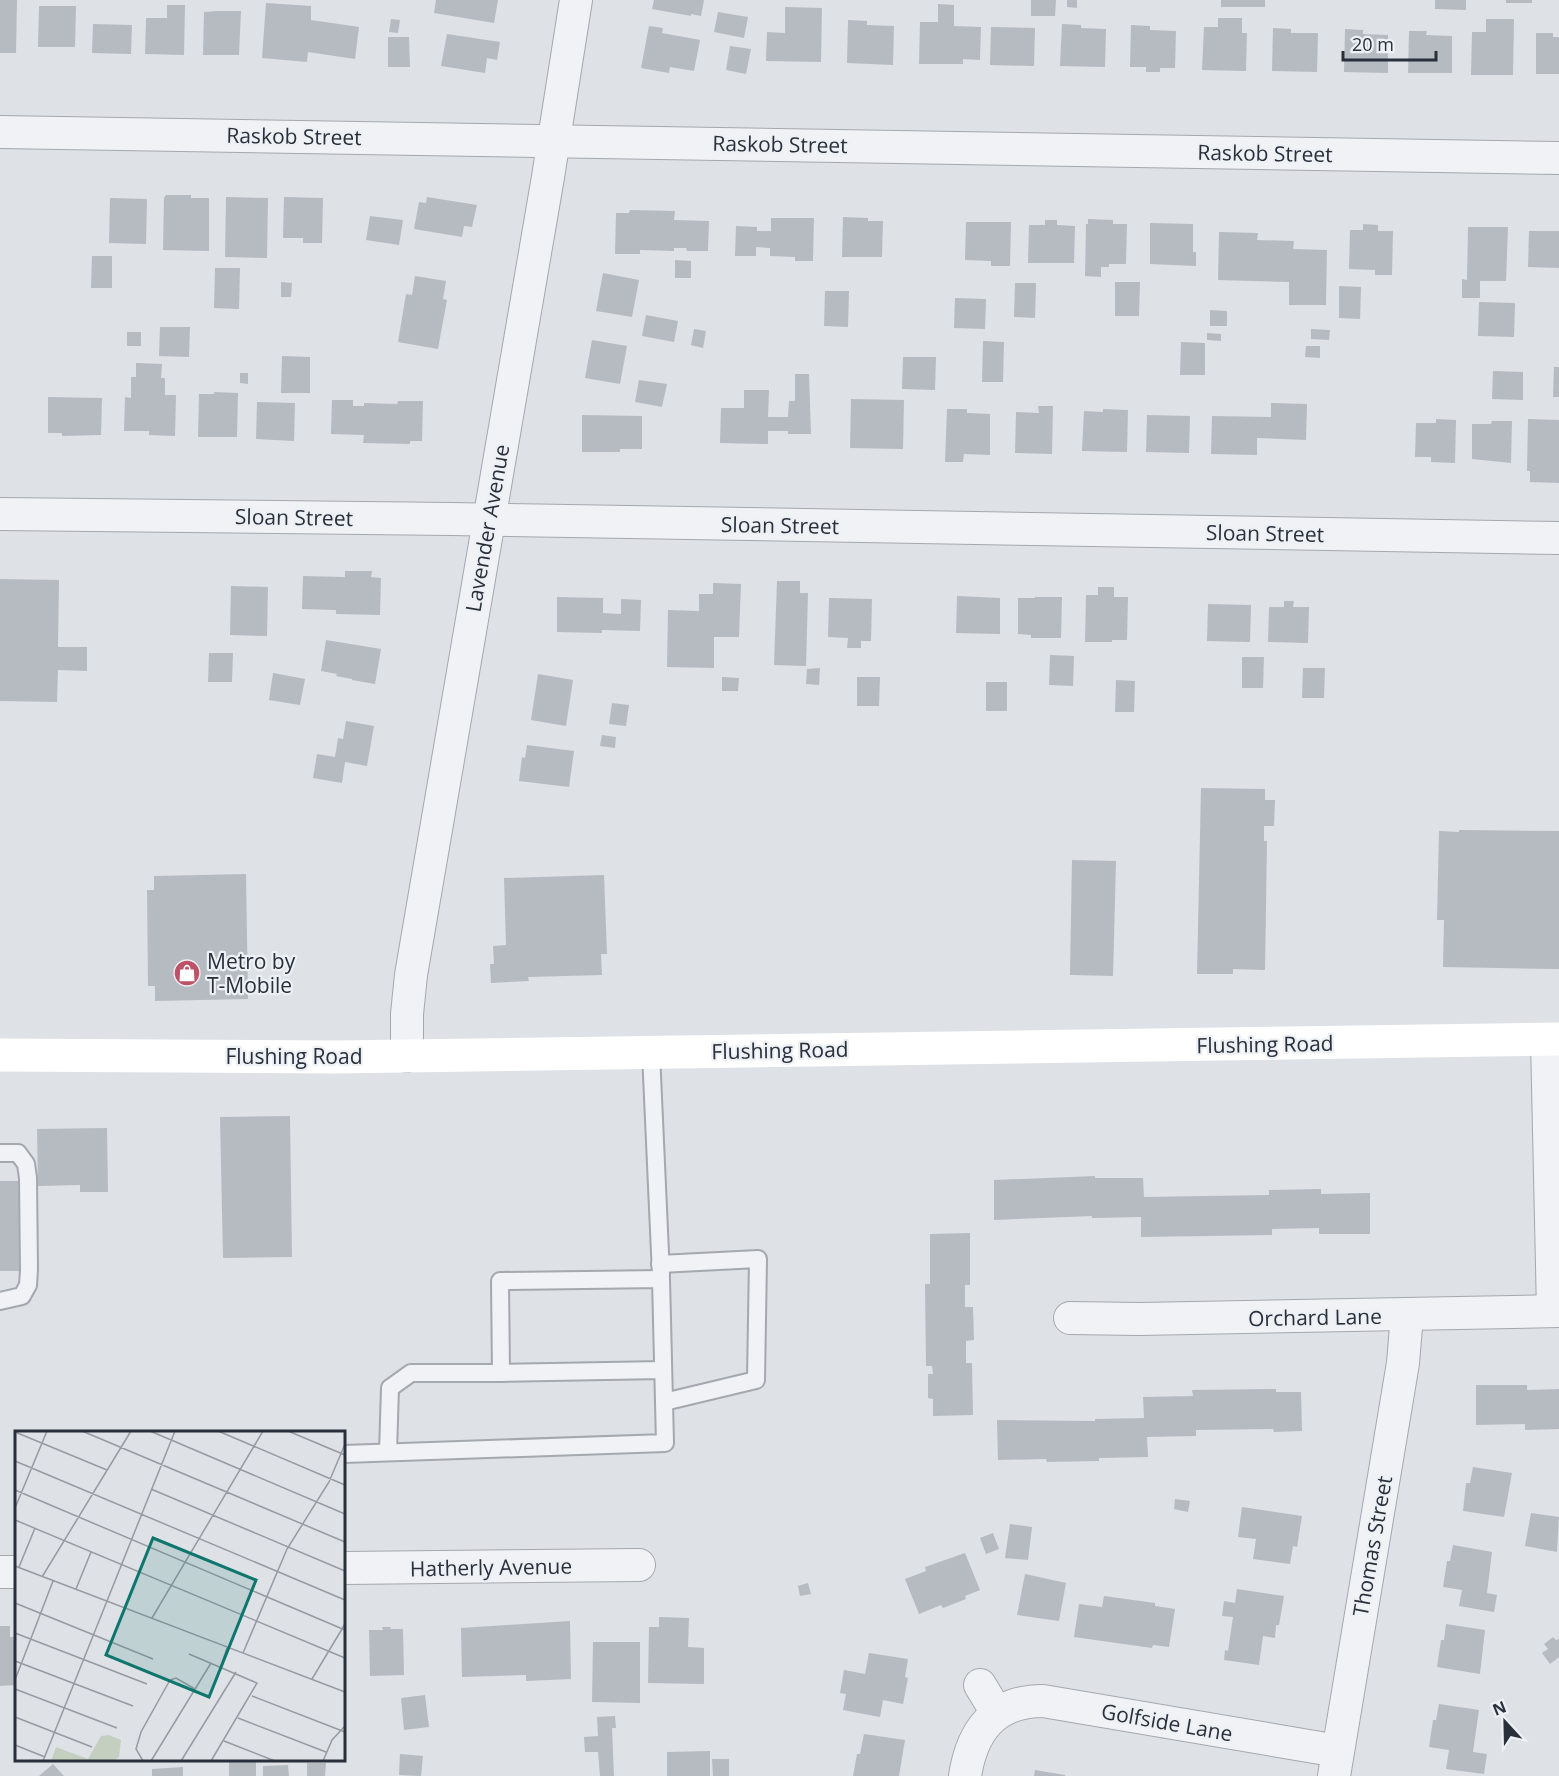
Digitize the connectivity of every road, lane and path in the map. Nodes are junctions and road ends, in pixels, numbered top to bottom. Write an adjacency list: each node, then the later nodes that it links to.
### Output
1 (576, 0): 3 (street, Lavender Avenue)
2 (0, 132): 3 (street, Raskob Street)
3 (553, 140): 4 (street, Raskob Street); 6 (street, Lavender Avenue)
4 (1559, 158)
5 (0, 514): 6 (street, Sloan Street)
6 (489, 520): 7 (street, Sloan Street); 11 (street, Lavender Avenue)
7 (1559, 538)
8 (1553, 1039): 9 (main road, Flushing Road); 15 (street)
9 (651, 1053): 11 (main road, Flushing Road); 13 (lane)
10 (0, 1055): 11 (main road, Flushing Road)
11 (406, 1056)
12 (0, 1153): 14 (lane)
13 (661, 1271): 18 (lane); 19 (lane); 20 (lane)
14 (0, 1301)
15 (1556, 1311): 16 (street, Orchard Lane)
16 (1407, 1315): 17 (street, Orchard Lane); 27 (street, Thomas Street)
17 (1070, 1318)
18 (663, 1370): 19 (lane); 20 (lane)
19 (501, 1373): 21 (lane)
20 (664, 1402): 21 (lane)
21 (388, 1452): 22 (lane)
22 (345, 1454)
23 (639, 1565): 24 (street, Hatherly Avenue)
24 (345, 1568)
25 (980, 1685): 26 (street)
26 (998, 1713): 27 (street, Golfside Lane); 28 (street, Golfside Lane)
27 (1336, 1763)
28 (965, 1776)

